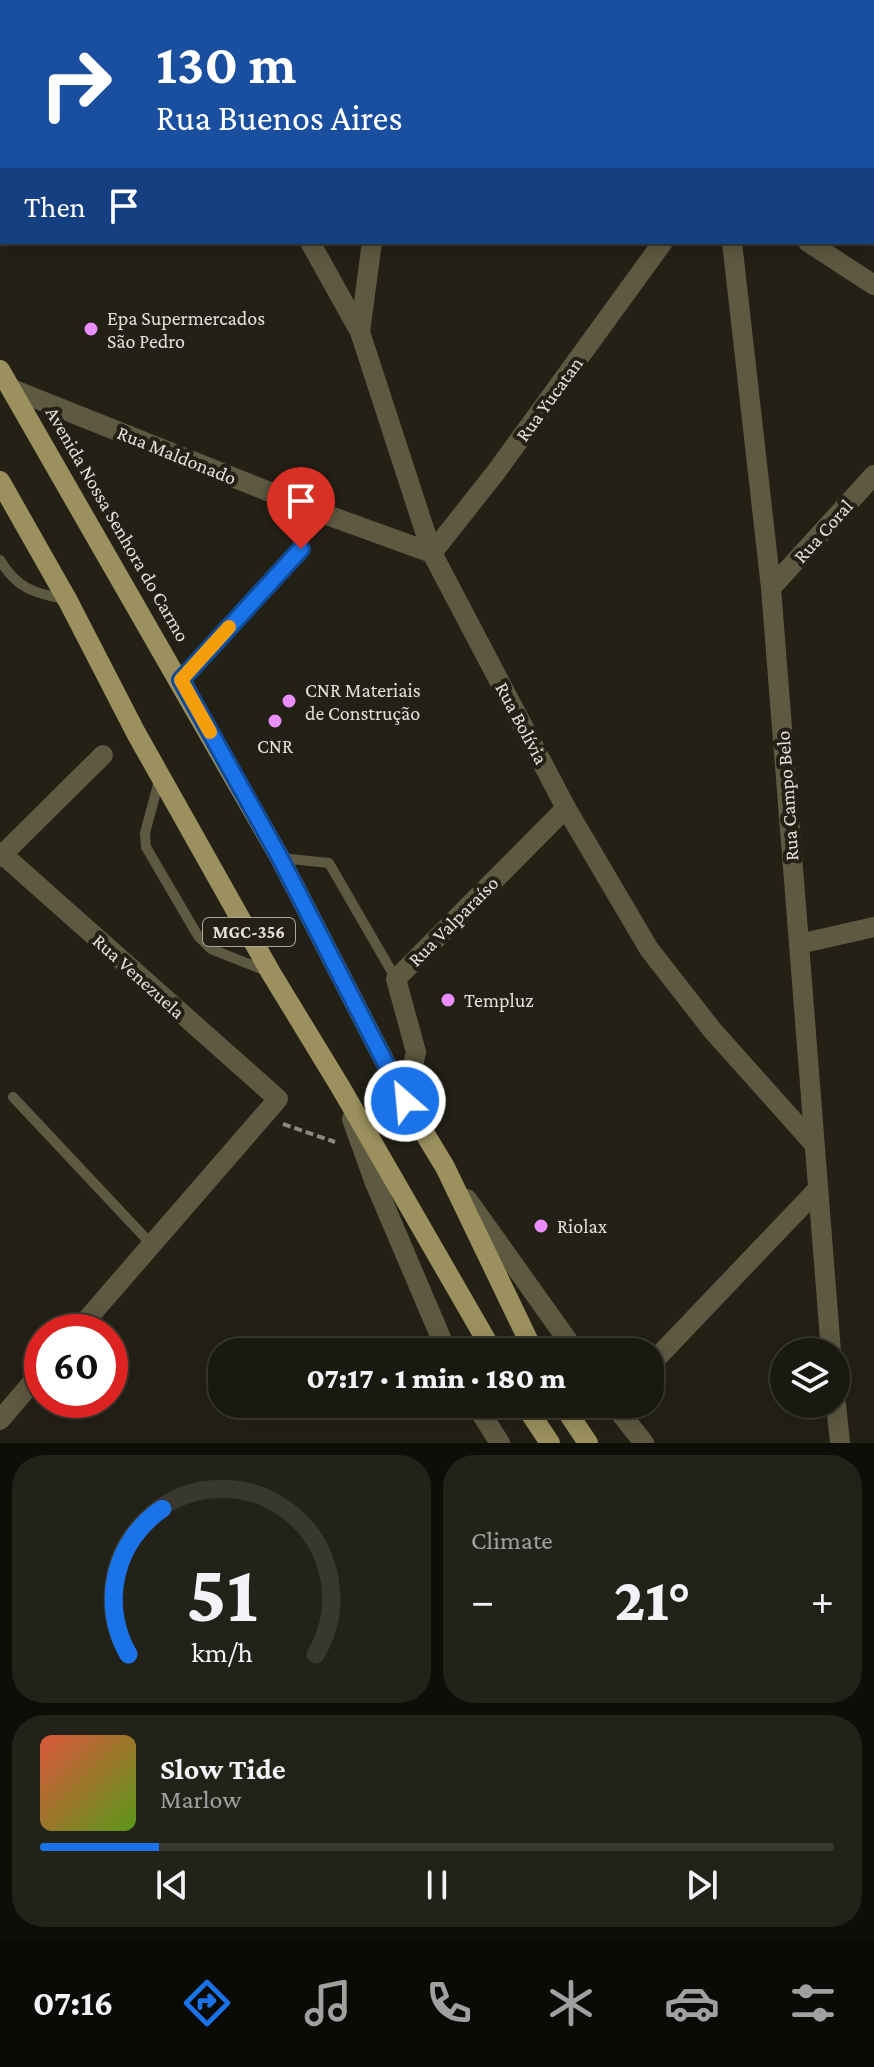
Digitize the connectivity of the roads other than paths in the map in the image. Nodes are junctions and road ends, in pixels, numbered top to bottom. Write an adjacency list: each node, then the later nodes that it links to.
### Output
1 (311, 244): 7 (street)
2 (372, 244): 7 (street, Rua Bolívia)
3 (662, 244): 13 (street, Rua Yucatan)
4 (732, 244): 15 (street, Rua Campo Belo)
5 (811, 244): 6 (street)
6 (874, 285)
7 (360, 332): 13 (street, Rua Bolívia)
8 (0, 370): 9 (main road, Avenida Nossa Senhora do Carmo / MGC-356)
9 (12, 389): 13 (street, Rua Maldonado); 17 (main road, Avenida Nossa Senhora do Carmo / MGC-356)
10 (874, 475): 15 (street, Rua Coral)
11 (1, 484): 16 (main road, MGC-356)
12 (301, 549): 17 (lane)
13 (432, 553): 20 (street, Rua Bolívia)
14 (0, 560): 16 (lane)
15 (771, 588): 24 (street, Rua Campo Belo)
16 (68, 601): 19 (main road, MGC-356)
17 (181, 680): 22 (main road, Avenida Nossa Senhora do Carmo / MGC-356)
18 (103, 755): 21 (street)
19 (160, 775): 25 (main road, MGC-356); 25 (lane)
20 (566, 808): 26 (street, Rua Valparaíso); 30 (street, Rua Bolívia)
21 (1, 854): 33 (street, Rua Venezuela)
22 (280, 858): 26 (lane); 29 (main road, Avenida Nossa Senhora do Carmo / MGC-356)
23 (874, 927): 24 (street)
24 (799, 944): 30 (street, Rua Campo Belo)
25 (271, 973): 27 (main road, MGC-356)
26 (396, 979): 29 (street, Rua Valparaíso)
27 (341, 1088): 35 (street, MGC-356); 36 (main road, MGC-356)
28 (13, 1097): 33 (lane)
29 (405, 1101): 31 (main road, Avenida Nossa Senhora do Carmo / MGC-356)
30 (814, 1144): 32 (street, Rua Campo Belo)
31 (445, 1167): 37 (main road, Avenida Nossa Senhora do Carmo / MGC-356); 38 (street, Avenida Nossa Senhora do Carmo / MGC-356)
32 (817, 1190): 39 (street, Rua Campo Belo); 40 (street)
33 (152, 1245): 34 (street)
34 (92, 1314)
35 (441, 1338)
36 (485, 1338)
37 (527, 1338)
38 (566, 1338)
39 (830, 1338)
40 (664, 1350)
41 (24, 1392): 47 (street)
42 (484, 1418): 49 (street)
43 (533, 1418): 50 (main road)
44 (571, 1418): 51 (main road)
45 (624, 1418): 52 (street)
46 (837, 1418): 48 (street)
47 (0, 1420)
48 (839, 1441)
49 (500, 1443)
50 (550, 1443)
51 (588, 1443)
52 (644, 1443)

